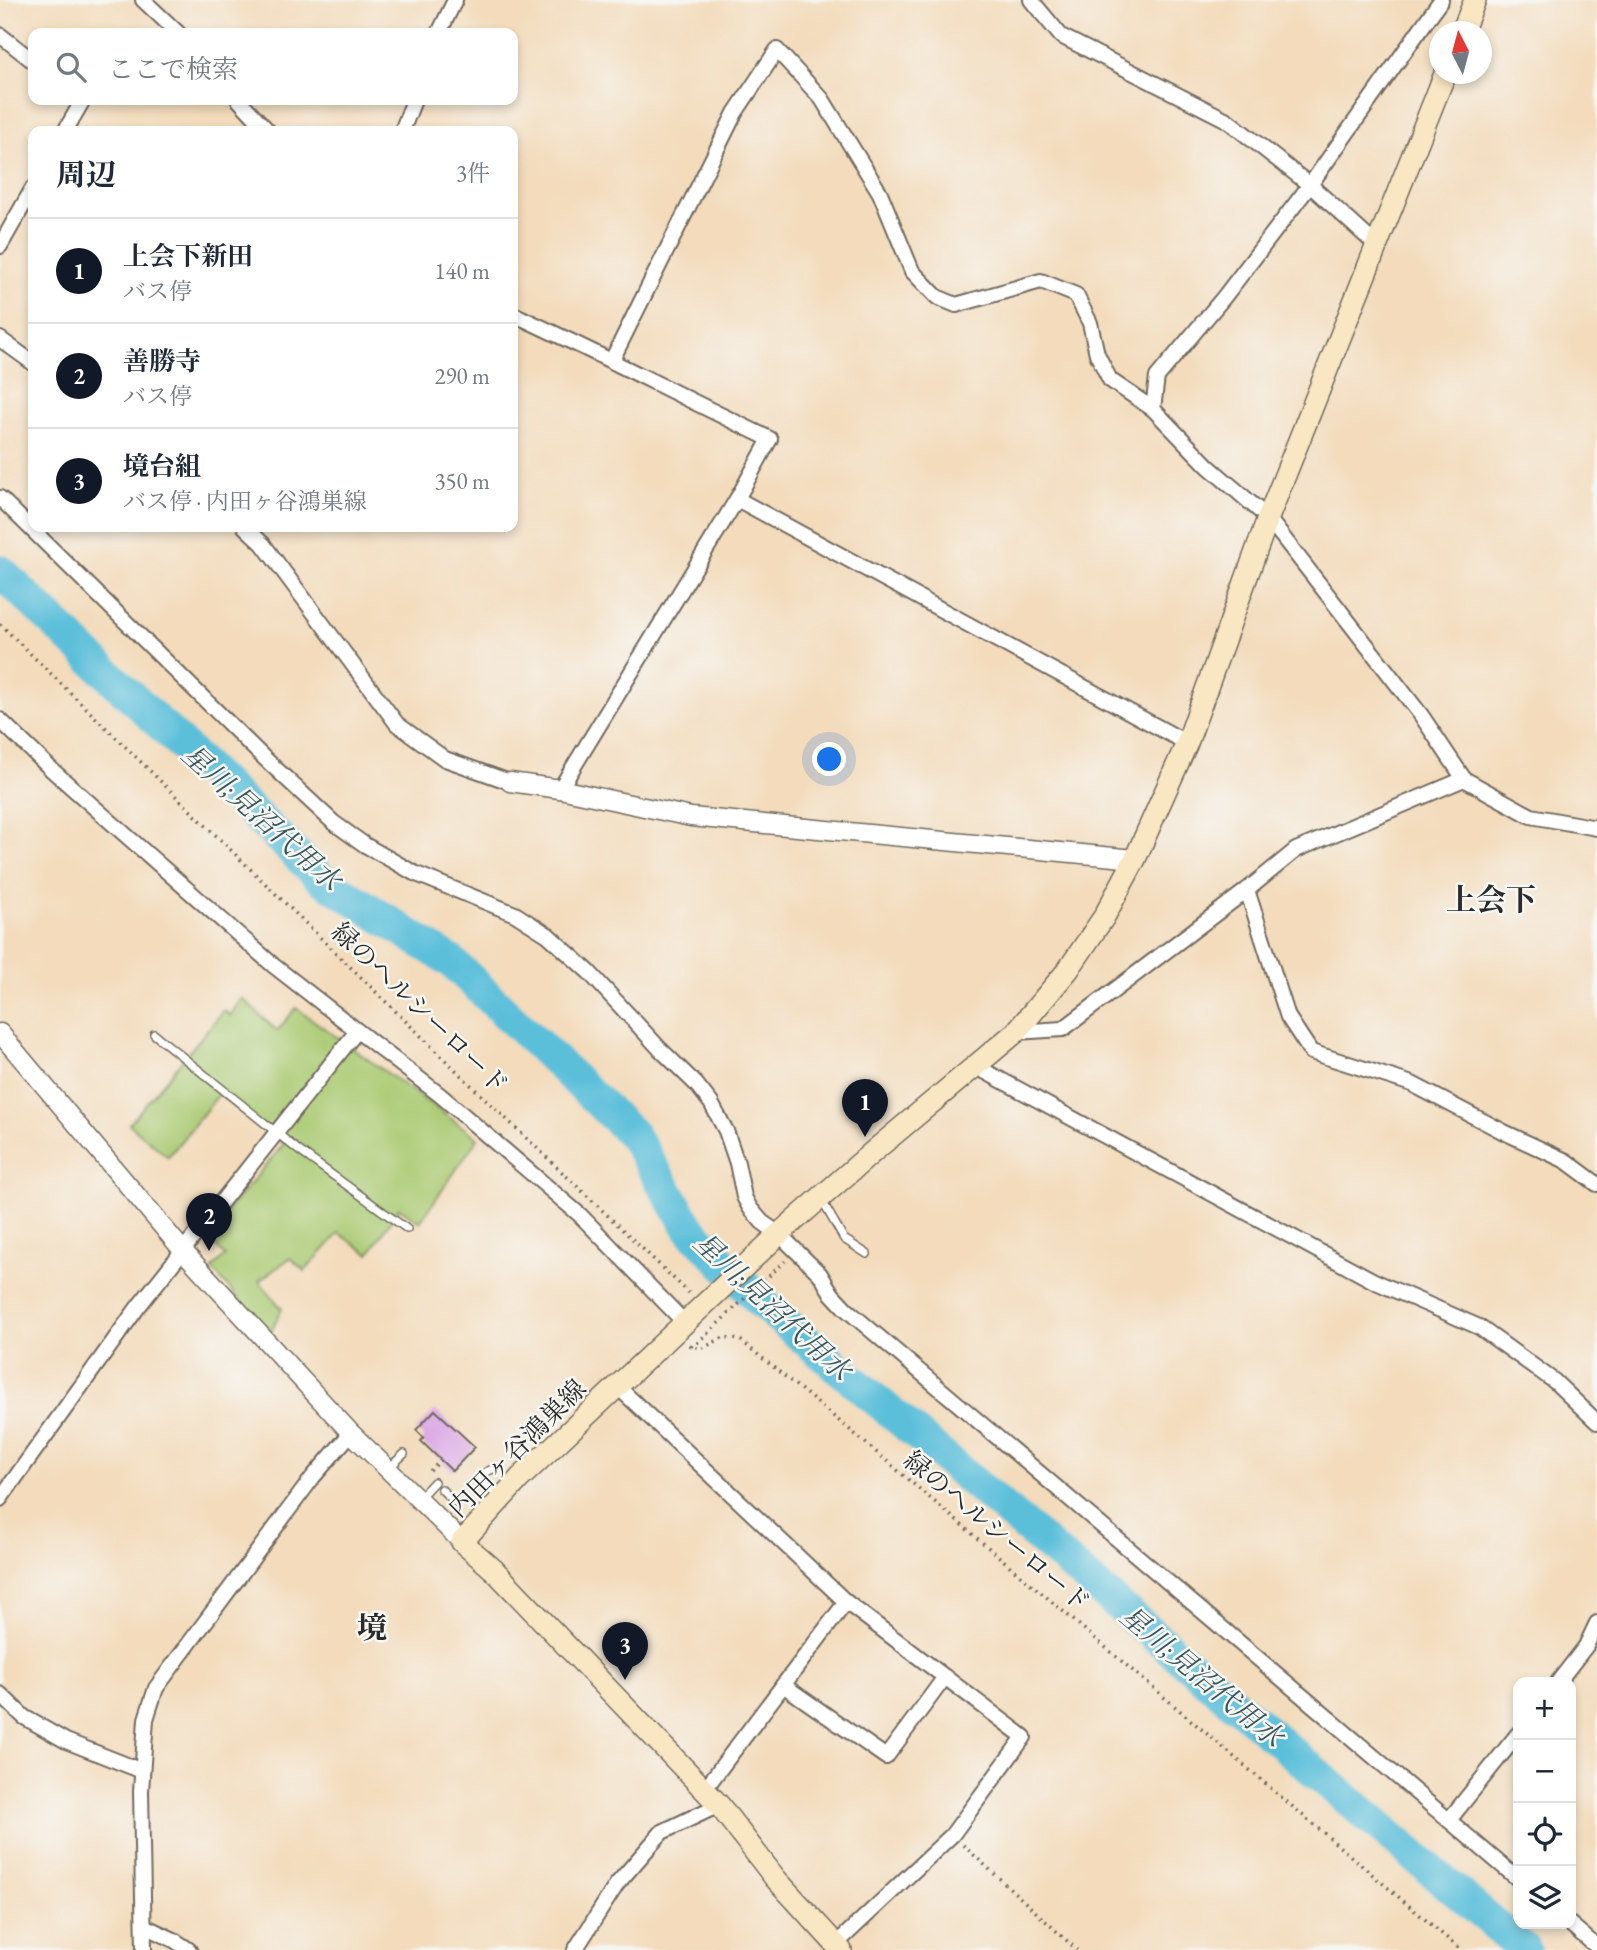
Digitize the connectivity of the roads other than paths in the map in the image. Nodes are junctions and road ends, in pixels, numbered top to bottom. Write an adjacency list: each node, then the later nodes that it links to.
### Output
1 (143, 0): 7 (street)
2 (455, 0): 8 (street)
3 (1031, 0): 18 (street)
4 (1441, 0): 18 (street)
5 (1475, 0): 6 (main road)
6 (1466, 21)
7 (169, 28)
8 (441, 28)
9 (0, 35): 10 (street)
10 (28, 57)
11 (1442, 84): 20 (main road, 内田ヶ谷鴻巣線)
12 (80, 105): 15 (street)
13 (244, 105): 16 (street)
14 (412, 105): 17 (street)
15 (68, 126)
16 (263, 126)
17 (404, 126)
18 (1310, 185): 20 (street); 26 (street)
19 (28, 197): 21 (street)
20 (1376, 245): 29 (main road, 内田ヶ谷鴻巣線)
21 (0, 247)
22 (518, 316): 25 (street)
23 (0, 339): 24 (street)
24 (28, 359)
25 (612, 360): 26 (street); 28 (street)
26 (1153, 409): 29 (street)
27 (0, 498): 30 (street)
28 (737, 499): 34 (street); 37 (street)
29 (1268, 519): 34 (main road, 内田ヶ谷鴻巣線); 35 (street)
30 (28, 526)
31 (35, 532): 50 (street)
32 (250, 532): 36 (street)
33 (0, 720): 41 (street)
34 (1187, 743): 39 (main road, 内田ヶ谷鴻巣線)
35 (1464, 779): 38 (street); 40 (street)
36 (510, 782): 37 (street)
37 (560, 789): 39 (street)
38 (1597, 828)
39 (1135, 859): 42 (main road, 内田ヶ谷鴻巣線)
40 (1247, 890): 42 (street); 47 (street)
41 (357, 1031): 46 (street); 53 (street)
42 (1016, 1032): 45 (main road, 内田ヶ谷鴻巣線)
43 (0, 1033): 51 (street)
44 (154, 1034): 46 (lane)
45 (975, 1066): 48 (main road, 内田ヶ谷鴻巣線); 55 (street)
46 (278, 1133): 49 (lane); 51 (street)
47 (1597, 1184)
48 (820, 1199): 50 (main road, 内田ヶ谷鴻巣線); 52 (lane)
49 (407, 1229)
50 (779, 1234): 53 (main road, 内田ヶ谷鴻巣線); 79 (street)
51 (184, 1251): 56 (street); 64 (street)
52 (867, 1254)
53 (685, 1323): 54 (main road, 内田ヶ谷鴻巣線)
54 (618, 1387): 66 (main road, 内田ヶ谷鴻巣線); 69 (street)
55 (1597, 1422)
56 (351, 1433): 59 (street); 76 (street)
57 (404, 1454): 59 (lane)
58 (495, 1468): 60 (lane)
59 (388, 1469): 65 (street)
60 (486, 1472)
61 (480, 1479): 66 (lane)
62 (434, 1482): 65 (lane)
63 (441, 1489): 67 (lane)
64 (0, 1499)
65 (418, 1499): 68 (street)
66 (501, 1499): 68 (main road, 内田ヶ谷鴻巣線)
67 (456, 1503)
68 (462, 1542): 77 (main road, 内田ヶ谷鴻巣線)
69 (846, 1602): 71 (street); 73 (street)
70 (1597, 1623): 72 (street)
71 (945, 1677): 73 (street); 83 (street)
72 (1562, 1677)
73 (783, 1685): 77 (street)
74 (0, 1694): 76 (street)
75 (1513, 1740): 79 (street)
76 (142, 1771): 81 (street)
77 (704, 1790): 78 (main road, 内田ヶ谷鴻巣線)
78 (719, 1805): 83 (main road, 内田ヶ谷鴻巣線); 87 (street)
79 (1449, 1820): 80 (street)
80 (1513, 1876)
81 (144, 1926): 85 (street); 86 (street)
82 (1576, 1929): 84 (street)
83 (838, 1947)
84 (1597, 1947)
85 (144, 1950)
86 (189, 1950)
87 (575, 1950)

